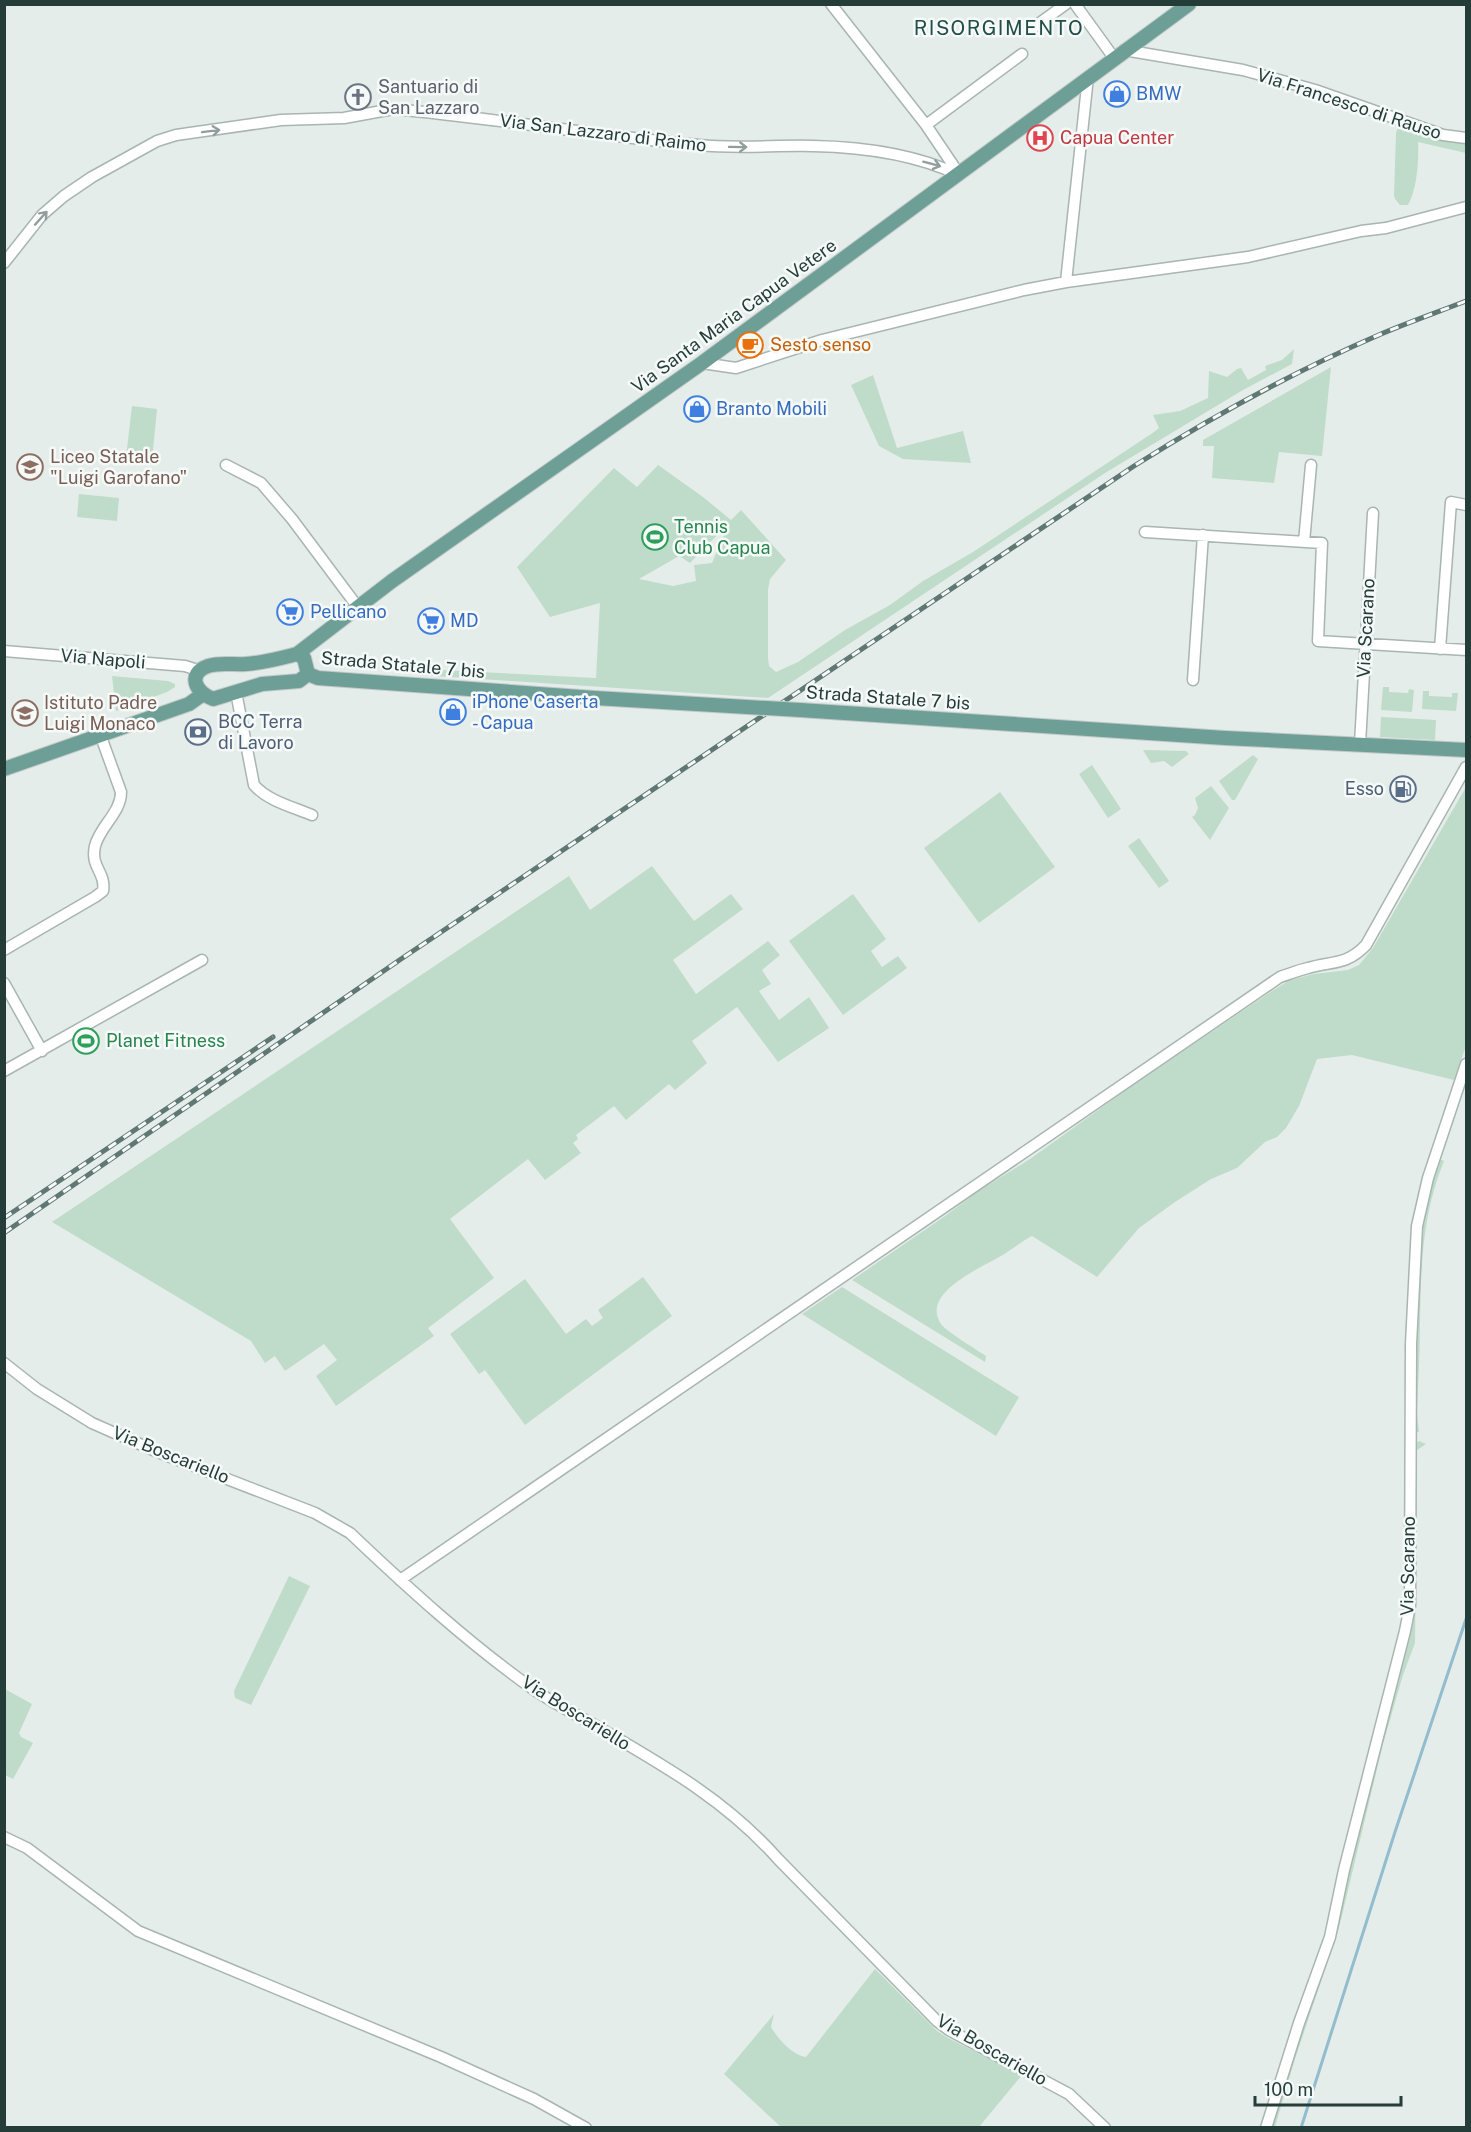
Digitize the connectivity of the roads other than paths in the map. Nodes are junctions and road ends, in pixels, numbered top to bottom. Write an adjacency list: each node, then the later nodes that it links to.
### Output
1 (831, 4): 9 (street)
2 (1066, 4): 5 (street)
3 (1075, 4): 7 (street)
4 (1189, 4): 7 (main road, Via Santa Maria Capua Vetere)
5 (1034, 27)
6 (1022, 54): 9 (street)
7 (1119, 54): 8 (main road, Via Santa Maria Capua Vetere); 10 (street, Via Francesco di Rauso)
8 (1088, 77): 11 (main road, Via Santa Maria Capua Vetere); 14 (street)
9 (926, 125): 11 (street)
10 (1467, 138)
11 (959, 175): 13 (street, Via San Lazzaro di Raimo, one-way to 11); 15 (main road, Via Santa Maria Capua Vetere)
12 (1467, 207): 14 (street)
13 (4, 263)
14 (1066, 282): 15 (street)
15 (702, 363): 23 (main road, Via Santa Maria Capua Vetere)
16 (226, 465): 23 (street)
17 (1311, 465): 22 (street)
18 (1467, 505): 25 (street)
19 (1373, 513): 24 (street, Via Scarano)
20 (1145, 532): 21 (street)
21 (1203, 536): 22 (street); 31 (street)
22 (1304, 542): 24 (street)
23 (357, 606): 28 (main road, Via Santa Maria Capua Vetere)
24 (1365, 645): 25 (street); 35 (street, Via Scarano)
25 (1440, 649): 26 (street)
26 (1467, 650)
27 (4, 651): 29 (street, Via Napoli)
28 (297, 654): 29 (main road); 30 (main road)
29 (201, 671): 33 (main road)
30 (308, 674): 32 (main road); 35 (main road, Strada Statale 7 bis, bridge)
31 (1193, 680)
32 (236, 692): 33 (main road); 39 (street)
33 (203, 694): 34 (main road)
34 (100, 734): 38 (main road); 40 (street)
35 (1360, 744): 36 (main road, Strada Statale 7 bis)
36 (1467, 750)
37 (1467, 767): 47 (street)
38 (4, 769)
39 (312, 815)
40 (4, 950)
41 (202, 960): 43 (street)
42 (4, 983): 43 (street)
43 (42, 1051): 45 (street)
44 (1467, 1064): 51 (street, Via Scarano)
45 (4, 1071)
46 (4, 1363): 47 (street, Via Boscariello)
47 (400, 1580): 50 (street, Via Boscariello)
48 (4, 1837): 49 (street)
49 (586, 2127)
50 (1105, 2127)
51 (1266, 2127)

